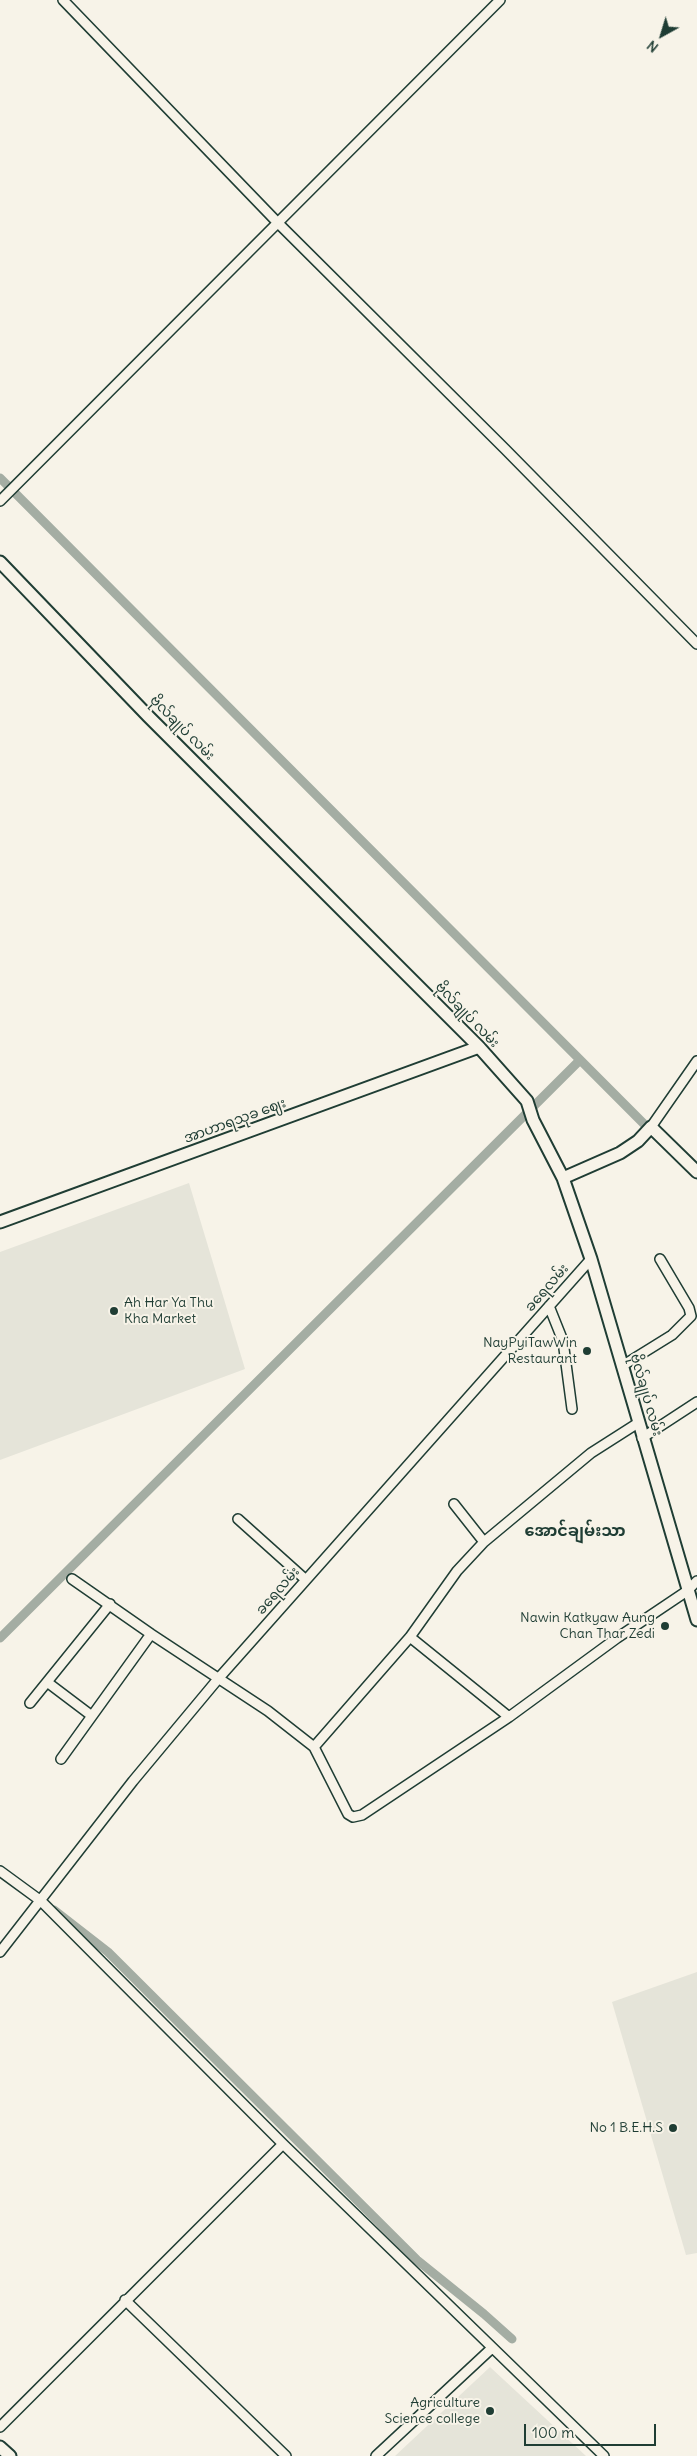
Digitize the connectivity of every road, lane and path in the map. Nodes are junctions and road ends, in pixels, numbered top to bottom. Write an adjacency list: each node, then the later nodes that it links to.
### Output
1 (63, 0): 3 (street)
2 (500, 0): 3 (street)
3 (276, 222): 4 (street); 6 (street)
4 (0, 501)
5 (0, 562): 7 (main road, ဗိုလ်ချုပ် လမ်း)
6 (697, 644)
7 (479, 1047): 11 (main road, ဗိုလ်ချုပ် လမ်း); 12 (main road, အာဟာရသုခ ဈေး)
8 (697, 1061): 9 (street)
9 (650, 1129): 10 (main road); 11 (main road)
10 (697, 1172)
11 (563, 1178): 13 (main road, ဗိုလ်ချုပ် လမ်း)
12 (0, 1222)
13 (590, 1259): 15 (street, ခရေလမ်း); 16 (main road, ဗိုလ်ချုပ် လမ်း)
14 (660, 1259): 16 (street)
15 (549, 1306): 18 (street); 25 (street, ခရေလမ်း)
16 (622, 1366): 19 (main road, ဗိုလ်ချုပ် လမ်း)
17 (697, 1402): 20 (street)
18 (572, 1409)
19 (638, 1423): 20 (main road, ဗိုလ်ချုပ် လမ်း); 23 (street)
20 (642, 1438): 27 (main road, ဗိုလ်ချုပ် လမ်း)
21 (454, 1504): 23 (street)
22 (238, 1519): 25 (street)
23 (484, 1542): 31 (street)
24 (72, 1579): 28 (street)
25 (306, 1580): 32 (street, ခရေလမ်း)
26 (697, 1581): 27 (street)
27 (687, 1591): 29 (main road, ဗိုလ်ချုပ် လမ်း); 36 (street)
28 (110, 1604): 30 (street); 33 (street)
29 (697, 1620)
30 (151, 1634): 32 (street); 35 (street)
31 (410, 1637): 36 (street); 37 (street)
32 (218, 1679): 37 (street); 40 (street, ခရေလမ်း)
33 (46, 1682): 34 (street); 35 (street)
34 (30, 1703)
35 (92, 1716): 38 (street)
36 (509, 1717): 37 (street)
37 (314, 1747)
38 (61, 1759)
39 (0, 1870): 40 (street)
40 (41, 1901): 41 (street, ခရေလမ်း); 42 (street)
41 (0, 1952)
42 (283, 2144): 43 (street); 44 (street)
43 (125, 2300): 45 (street); 48 (street)
44 (492, 2348): 49 (street); 50 (street)
45 (0, 2428)
46 (0, 2446): 47 (main road)
47 (10, 2456)
48 (286, 2456)
49 (376, 2456)
50 (604, 2456)

